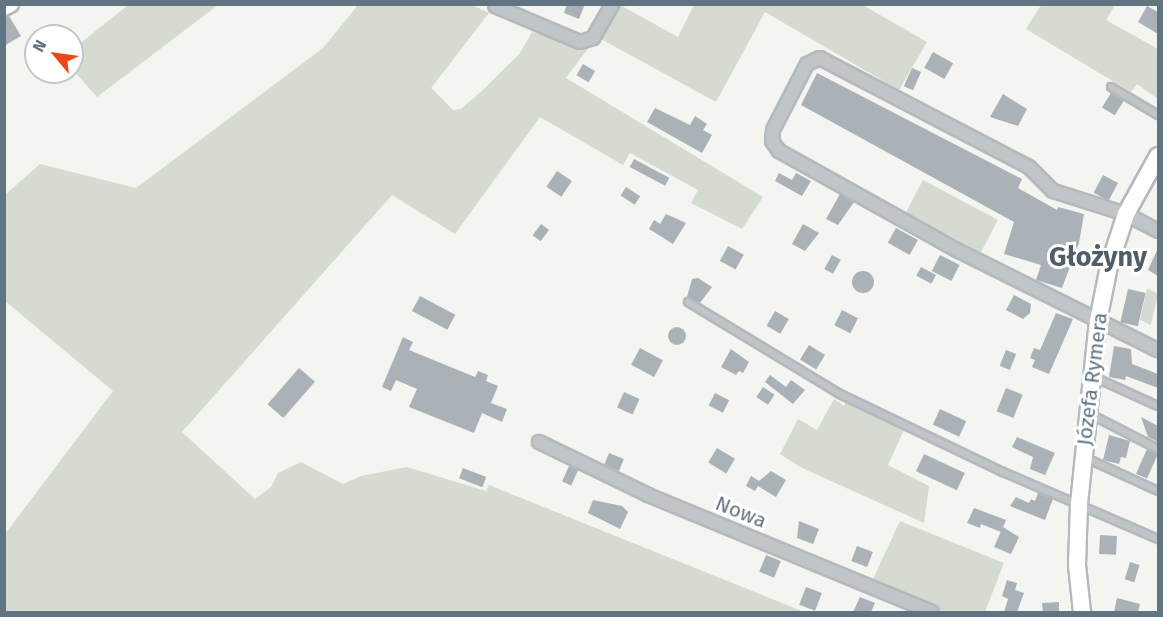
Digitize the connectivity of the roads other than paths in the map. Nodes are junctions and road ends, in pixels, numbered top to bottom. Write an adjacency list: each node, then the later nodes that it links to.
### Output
1 (10, 4): 4 (street)
2 (613, 4): 3 (street)
3 (495, 6)
4 (4, 8)
5 (1111, 87): 6 (lane)
6 (1158, 115)
7 (1158, 156): 8 (street, Józefa Rymera)
8 (1126, 214): 9 (street); 11 (street, Józefa Rymera); 11 (street)
9 (1158, 231)
10 (688, 302): 20 (lane)
11 (1098, 321): 12 (street); 13 (street, Józefa Rymera)
12 (1158, 350)
13 (1091, 375): 14 (lane); 15 (street, Józefa Rymera)
14 (1158, 406)
15 (1087, 412): 17 (lane); 18 (street, Józefa Rymera)
16 (539, 441): 22 (street, Nowa)
17 (1158, 449)
18 (1083, 456): 19 (lane); 20 (street, Józefa Rymera)
19 (1158, 491)
20 (1079, 504): 21 (lane); 23 (street, Józefa Rymera)
21 (1158, 539)
22 (932, 612)
23 (1083, 612)

